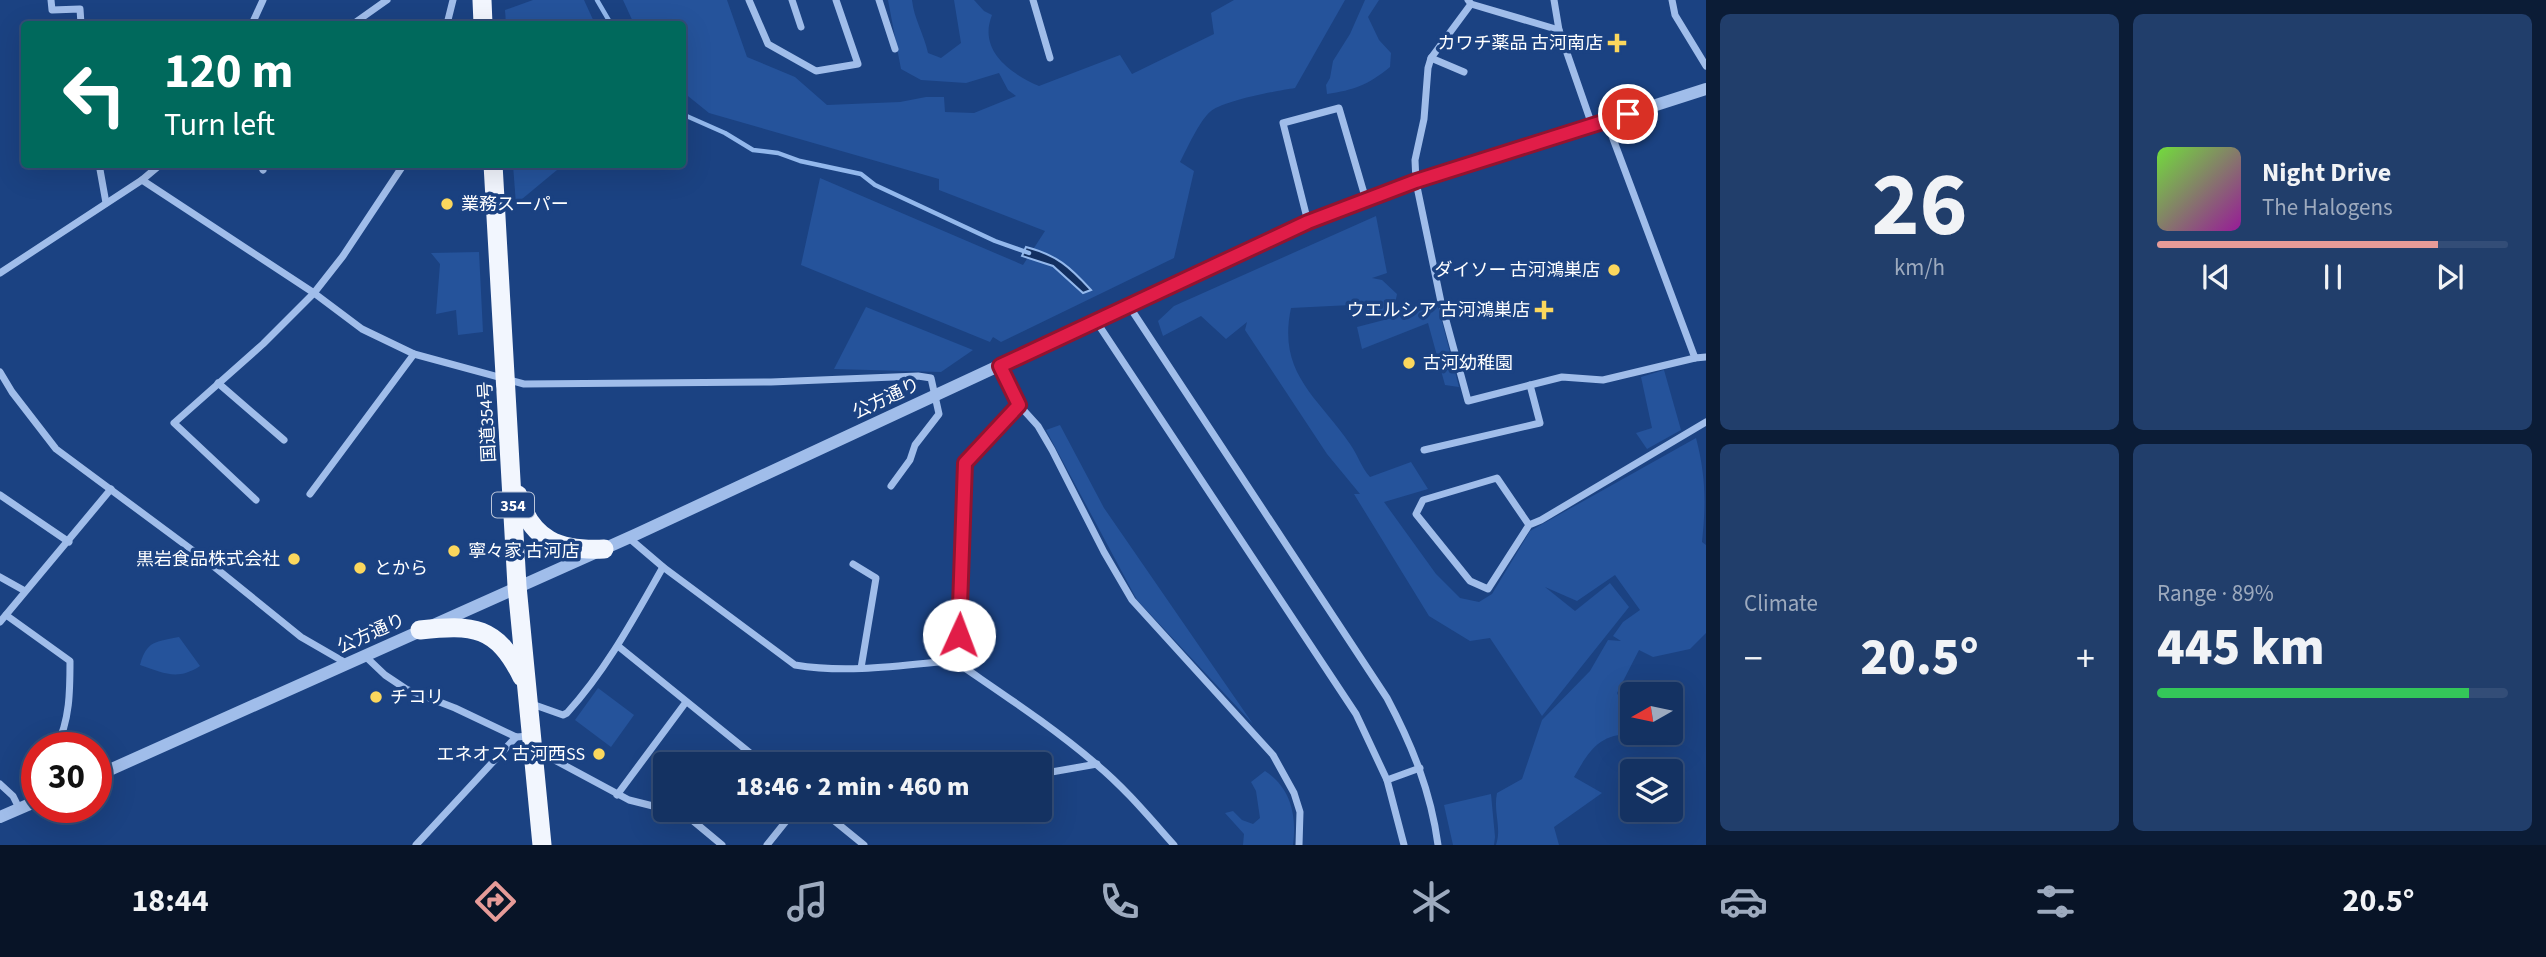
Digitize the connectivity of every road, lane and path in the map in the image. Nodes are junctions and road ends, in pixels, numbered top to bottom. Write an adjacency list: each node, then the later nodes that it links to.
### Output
1 (51, 0): 14 (street)
2 (263, 0): 15 (street)
3 (387, 0): 16 (street)
4 (453, 0): 17 (street)
5 (482, 0): 18 (highway)
6 (749, 0): 8 (street)
7 (792, 0): 19 (street)
8 (836, 0)
9 (878, 0): 21 (street)
10 (1033, 0): 22 (street)
11 (1554, 0): 20 (street)
12 (1672, 0): 24 (street)
13 (1470, 2): 20 (street); 23 (street)
14 (81, 21)
15 (253, 21)
16 (357, 21)
17 (448, 21)
18 (484, 21)
19 (801, 27)
20 (1559, 30): 28 (street)
21 (895, 49)
22 (1050, 58)
23 (1431, 58): 25 (street); 34 (street)
24 (1706, 66)
25 (1464, 72)
26 (1706, 89): 27 (street, 公方通り)
27 (1606, 120): 28 (street, 公方通り); 44 (street)
28 (1592, 125): 34 (street, 公方通り)
29 (100, 168): 36 (street)
30 (156, 168): 33 (street)
31 (401, 168): 39 (street)
32 (493, 168): 47 (highway, 国道354号 / 354)
33 (142, 180): 36 (street); 39 (street)
34 (1416, 181): 35 (street, 公方通り); 49 (street)
35 (1366, 200): 37 (street, 公方通り); 37 (street)
36 (106, 203): 38 (street)
37 (1308, 222): 40 (street, 公方通り)
38 (0, 273)
39 (314, 292): 42 (street); 48 (street)
40 (1129, 306): 41 (street, 公方通り); 84 (street)
41 (1096, 321): 45 (street, 公方通り); 87 (street)
42 (414, 354): 47 (street); 58 (street)
43 (1706, 357): 44 (street)
44 (1695, 358): 49 (street)
45 (1000, 366): 50 (street, 公方通り); 51 (street)
46 (0, 372): 57 (street)
47 (506, 379): 50 (street); 55 (highway, 国道354号 / 354)
48 (218, 383): 53 (street); 60 (street)
49 (1530, 385): 54 (street)
50 (936, 394): 56 (street); 62 (street, 公方通り)
51 (1019, 405): 75 (street); 102 (street)
52 (1706, 422): 61 (street)
53 (285, 440)
54 (1424, 450)
55 (511, 470): 64 (highway); 68 (highway, 国道354号 / 354)
56 (891, 486)
57 (111, 489): 63 (street); 76 (street)
58 (310, 494)
59 (0, 495): 63 (street)
60 (256, 500)
61 (1529, 525): 61 (street)
62 (629, 538): 64 (street, 公方通り); 66 (street)
63 (69, 542): 69 (street)
64 (604, 549): 68 (street, 公方通り)
65 (853, 564): 77 (street)
66 (663, 567): 73 (street); 77 (street)
67 (0, 577): 69 (street)
68 (517, 586): 72 (street, 公方通り); 78 (highway, 国道354号 / 354)
69 (25, 591): 70 (street)
70 (6, 615): 71 (street); 80 (street)
71 (0, 622)
72 (420, 630): 74 (street, 公方通り); 78 (highway)
73 (618, 646): 78 (street); 79 (street)
74 (364, 655): 76 (street, 公方通り); 81 (street)
75 (959, 660): 77 (street); 83 (street)
76 (346, 663): 85 (street, 公方通り)
77 (861, 668)
78 (527, 694): 81 (highway, 国道354号 / 354)
79 (686, 702): 82 (street); 89 (street)
80 (63, 732)
81 (527, 740): 89 (street); 96 (street); 97 (highway, 国道354号 / 354)
82 (749, 752)
83 (1097, 764): 86 (street); 101 (street)
84 (1420, 768): 87 (street); 104 (street)
85 (112, 769)
86 (1052, 772)
87 (1387, 780): 103 (street)
88 (0, 784): 91 (street)
89 (617, 795): 90 (street)
90 (653, 806)
91 (19, 808): 92 (street)
92 (0, 817)
93 (694, 822): 98 (street)
94 (785, 822): 99 (street)
95 (836, 822): 100 (street)
96 (416, 845)
97 (542, 845)
98 (722, 845)
99 (767, 845)
100 (864, 845)
101 (1174, 845)
102 (1298, 845)
103 (1404, 845)
104 (1438, 845)

